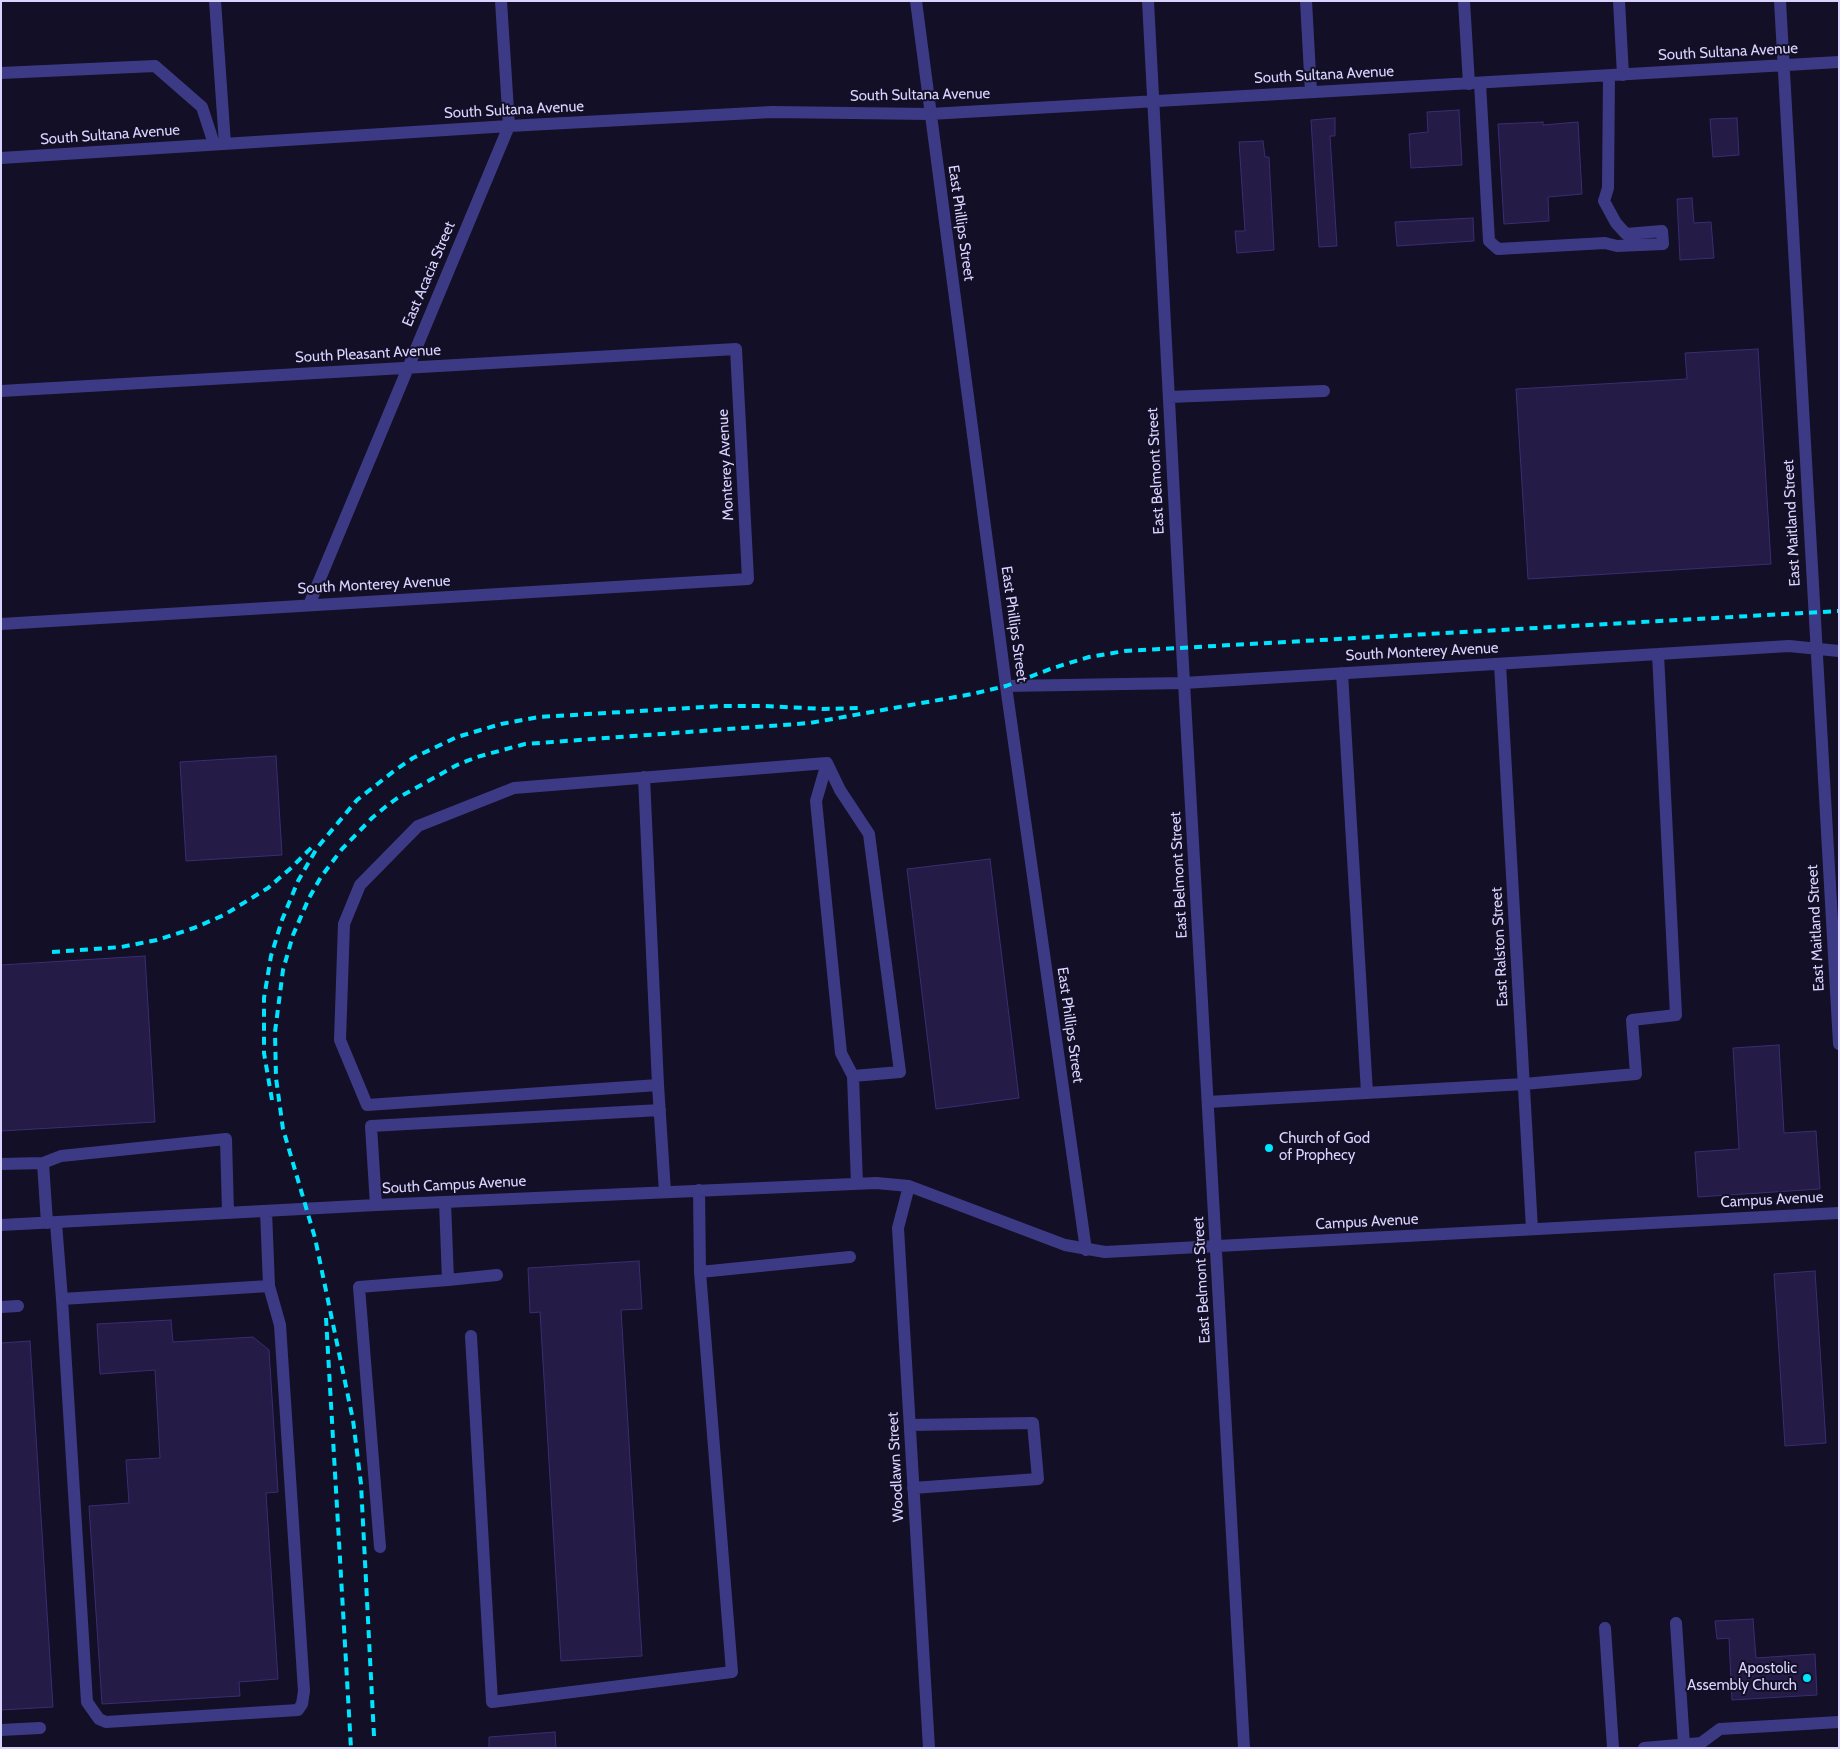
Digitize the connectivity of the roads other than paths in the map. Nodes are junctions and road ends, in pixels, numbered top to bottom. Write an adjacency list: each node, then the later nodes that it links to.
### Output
1 (215, 1): 19 (street)
2 (501, 1): 18 (street, East Acacia Street)
3 (916, 1): 17 (street, East Phillips Street)
4 (1148, 1): 16 (street, East Belmont Street)
5 (1306, 1): 15 (street)
6 (1464, 1): 14 (street)
7 (1619, 1): 12 (street)
8 (1780, 1): 10 (street, East Maitland Street)
9 (1839, 62): 10 (street, South Sultana Avenue)
10 (1783, 65): 12 (street, South Sultana Avenue); 29 (street, East Maitland Street)
11 (1, 73): 19 (street)
12 (1622, 75): 13 (street, South Sultana Avenue)
13 (1609, 76): 14 (street, South Sultana Avenue); 14 (street)
14 (1474, 84): 15 (street, South Sultana Avenue)
15 (1311, 92): 16 (street, South Sultana Avenue)
16 (1154, 101): 17 (street, South Sultana Avenue); 25 (street, East Belmont Street)
17 (930, 114): 18 (street, South Sultana Avenue); 35 (street, East Phillips Street)
18 (509, 126): 19 (street, South Sultana Avenue); 22 (street, East Acacia Street)
19 (219, 144): 20 (street, South Sultana Avenue)
20 (1, 158)
21 (736, 349): 22 (street, South Pleasant Avenue); 26 (street, Monterey Avenue)
22 (407, 368): 24 (street, South Pleasant Avenue); 27 (street, East Acacia Street)
23 (1324, 391): 25 (street)
24 (1, 392)
25 (1169, 397): 34 (street, East Belmont Street)
26 (748, 579): 27 (street, South Monterey Avenue)
27 (309, 605): 28 (street, South Monterey Avenue)
28 (1, 624)
29 (1815, 649): 30 (street, South Monterey Avenue); 31 (street, South Monterey Avenue); 38 (street, East Maitland Street)
30 (1839, 651)
31 (1658, 654): 32 (street, South Monterey Avenue); 41 (street)
32 (1500, 664): 33 (street, South Monterey Avenue); 41 (street, East Ralston Street)
33 (1342, 673): 34 (street, South Monterey Avenue); 43 (street)
34 (1184, 683): 35 (street, South Monterey Avenue); 44 (street, East Belmont Street)
35 (1006, 686): 63 (street, East Phillips Street)
36 (827, 763): 37 (street); 40 (street); 40 (street)
37 (644, 777): 42 (street); 45 (street)
38 (1838, 1022): 39 (street, East Maitland Street)
39 (1839, 1044)
40 (853, 1076): 50 (street)
41 (1524, 1084): 43 (street); 61 (street, East Ralston Street)
42 (658, 1086): 45 (street); 46 (street)
43 (1366, 1093): 44 (street)
44 (1208, 1102): 62 (street, East Belmont Street)
45 (367, 1105): 47 (street)
46 (660, 1110): 47 (street); 53 (street)
47 (371, 1126): 55 (street)
48 (43, 1163): 49 (street); 57 (street); 59 (street)
49 (1, 1164)
50 (857, 1184): 51 (street, South Campus Avenue); 52 (street, South Campus Avenue)
51 (909, 1186): 63 (street, Campus Avenue); 73 (street, Woodlawn Street)
52 (699, 1190): 53 (street, South Campus Avenue); 65 (street)
53 (665, 1192): 54 (street, South Campus Avenue)
54 (445, 1202): 55 (street, South Campus Avenue); 67 (street)
55 (376, 1205): 56 (street, South Campus Avenue)
56 (266, 1211): 57 (street, South Campus Avenue); 68 (street)
57 (228, 1213): 59 (street, South Campus Avenue)
58 (1839, 1213): 61 (street, Campus Avenue)
59 (52, 1223): 60 (street, South Campus Avenue); 69 (street)
60 (1, 1225)
61 (1532, 1229): 62 (street, Campus Avenue)
62 (1216, 1247): 63 (street, Campus Avenue); 84 (street, East Belmont Street)
63 (1086, 1250)
64 (850, 1257): 65 (street)
65 (700, 1272): 72 (street)
66 (497, 1275): 67 (street)
67 (448, 1280): 75 (street)
68 (269, 1286): 69 (street); 69 (street)
69 (62, 1299)
70 (18, 1306): 71 (street)
71 (1, 1307)
72 (471, 1336)
73 (910, 1424): 74 (street, Woodlawn Street); 74 (street)
74 (914, 1488): 83 (street, Woodlawn Street)
75 (380, 1547)
76 (1676, 1623): 81 (street)
77 (1605, 1628): 85 (street)
78 (1839, 1722): 82 (street)
79 (40, 1728): 80 (street)
80 (1, 1730)
81 (1684, 1744): 82 (street); 86 (street)
82 (1705, 1746)
83 (929, 1748)
84 (1244, 1748)
85 (1613, 1748)
86 (1644, 1748)

